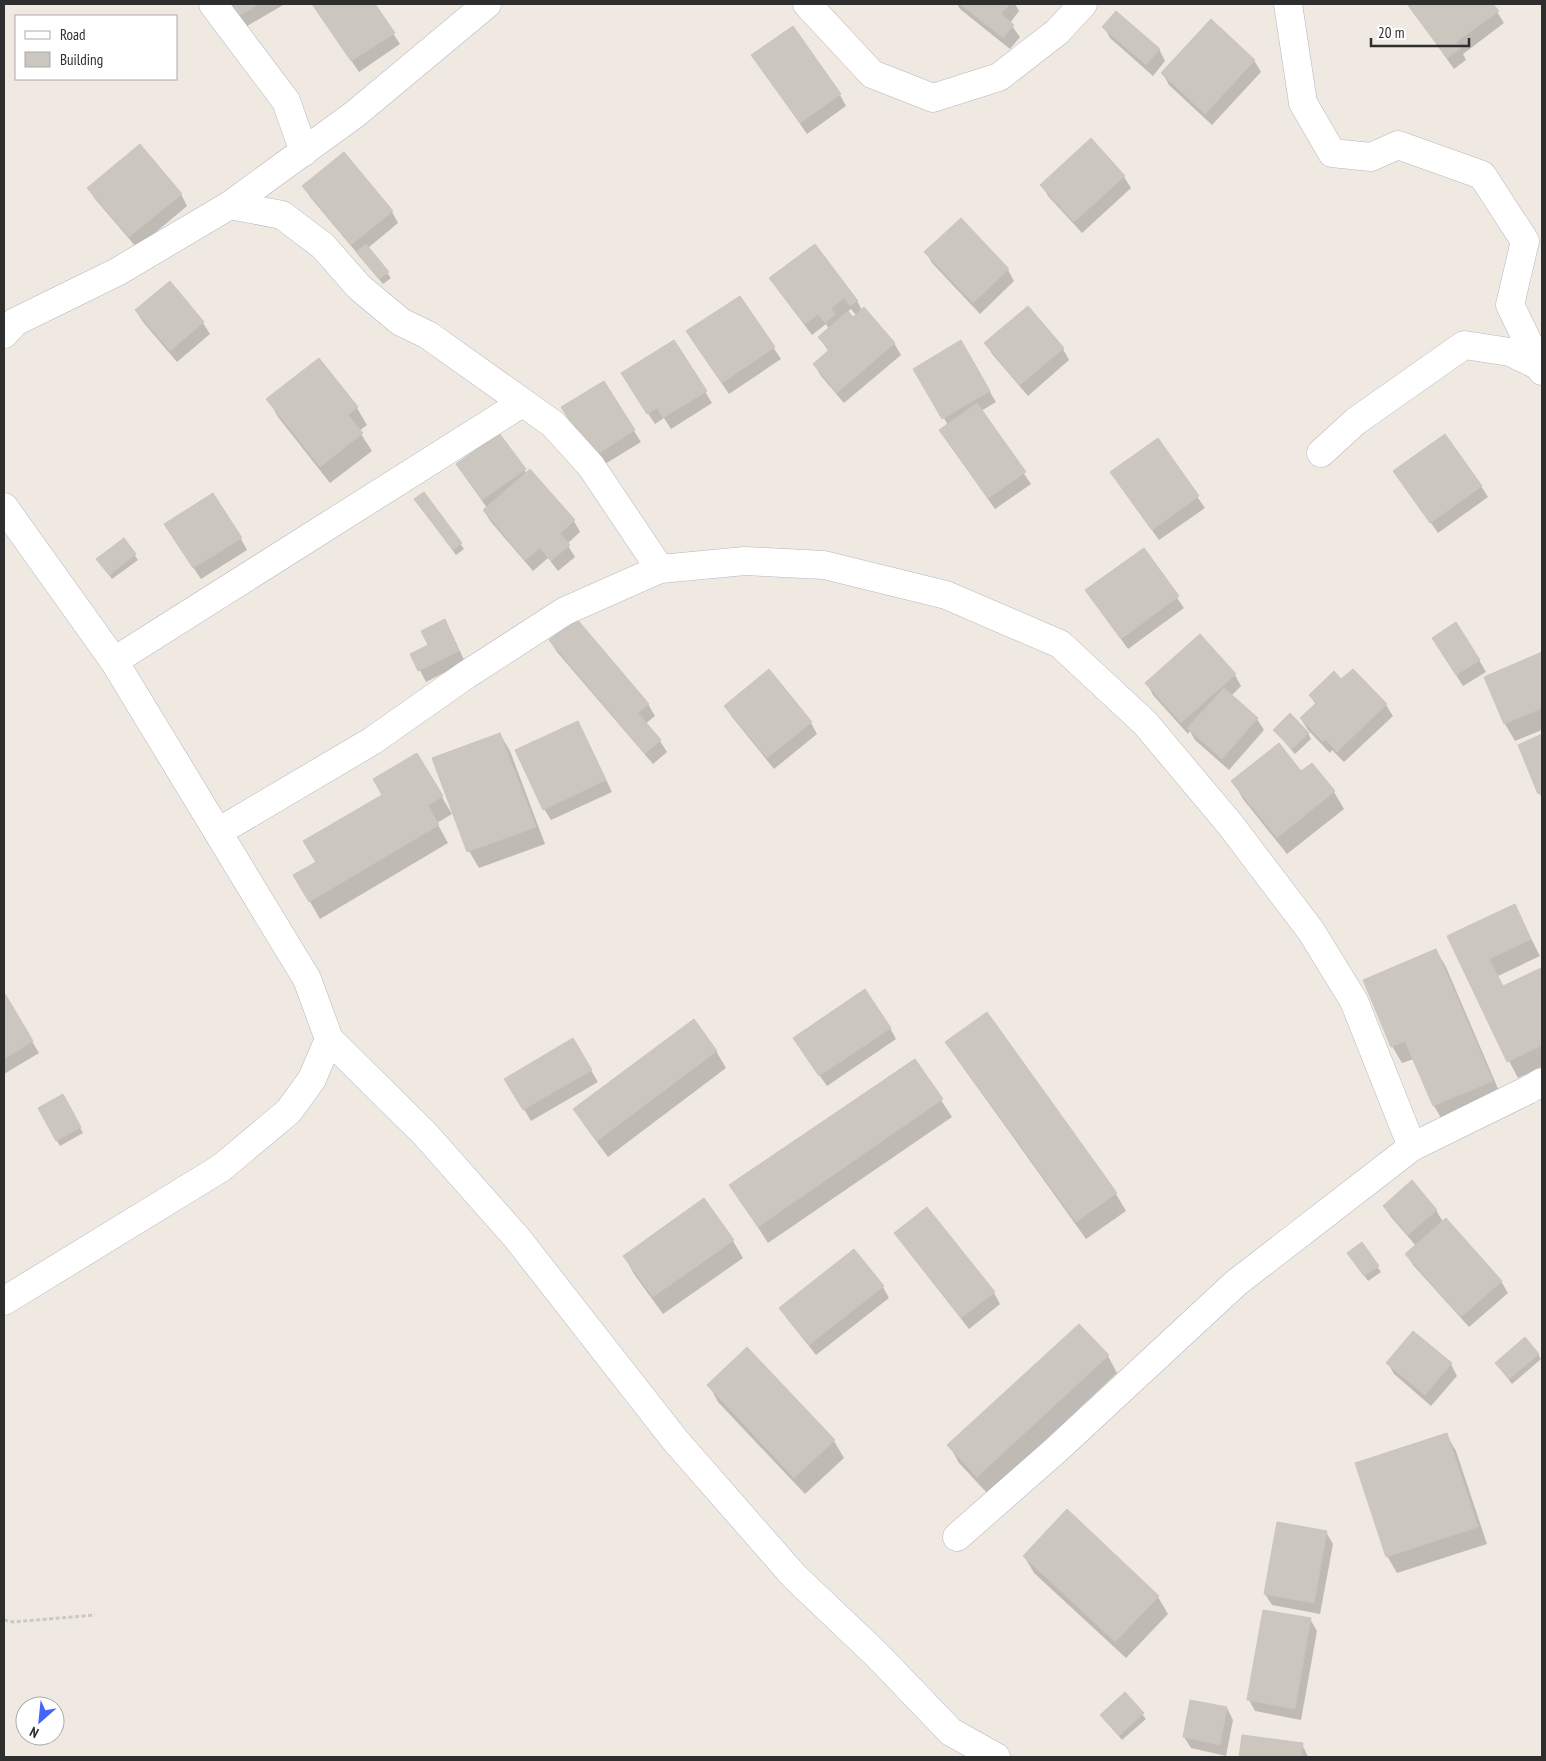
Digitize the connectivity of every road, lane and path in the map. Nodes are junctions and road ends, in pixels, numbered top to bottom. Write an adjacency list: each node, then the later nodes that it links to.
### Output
1 (212, 4): 6 (street)
2 (487, 4): 6 (street)
3 (807, 4): 4 (street)
4 (1083, 4)
5 (1288, 4): 9 (street)
6 (304, 152): 7 (street)
7 (230, 205): 8 (street); 10 (street)
8 (8, 326)
9 (1542, 369): 11 (street)
10 (522, 403): 13 (street); 14 (street)
11 (1321, 453)
12 (4, 507): 14 (street)
13 (660, 569): 15 (street); 18 (street)
14 (114, 661): 15 (street)
15 (218, 832): 16 (street)
16 (329, 1039): 19 (street); 23 (street)
17 (1542, 1082): 18 (street)
18 (1412, 1147): 20 (street)
19 (4, 1301)
20 (957, 1537)
21 (95, 1615): 22 (path)
22 (4, 1620)
23 (996, 1757)

